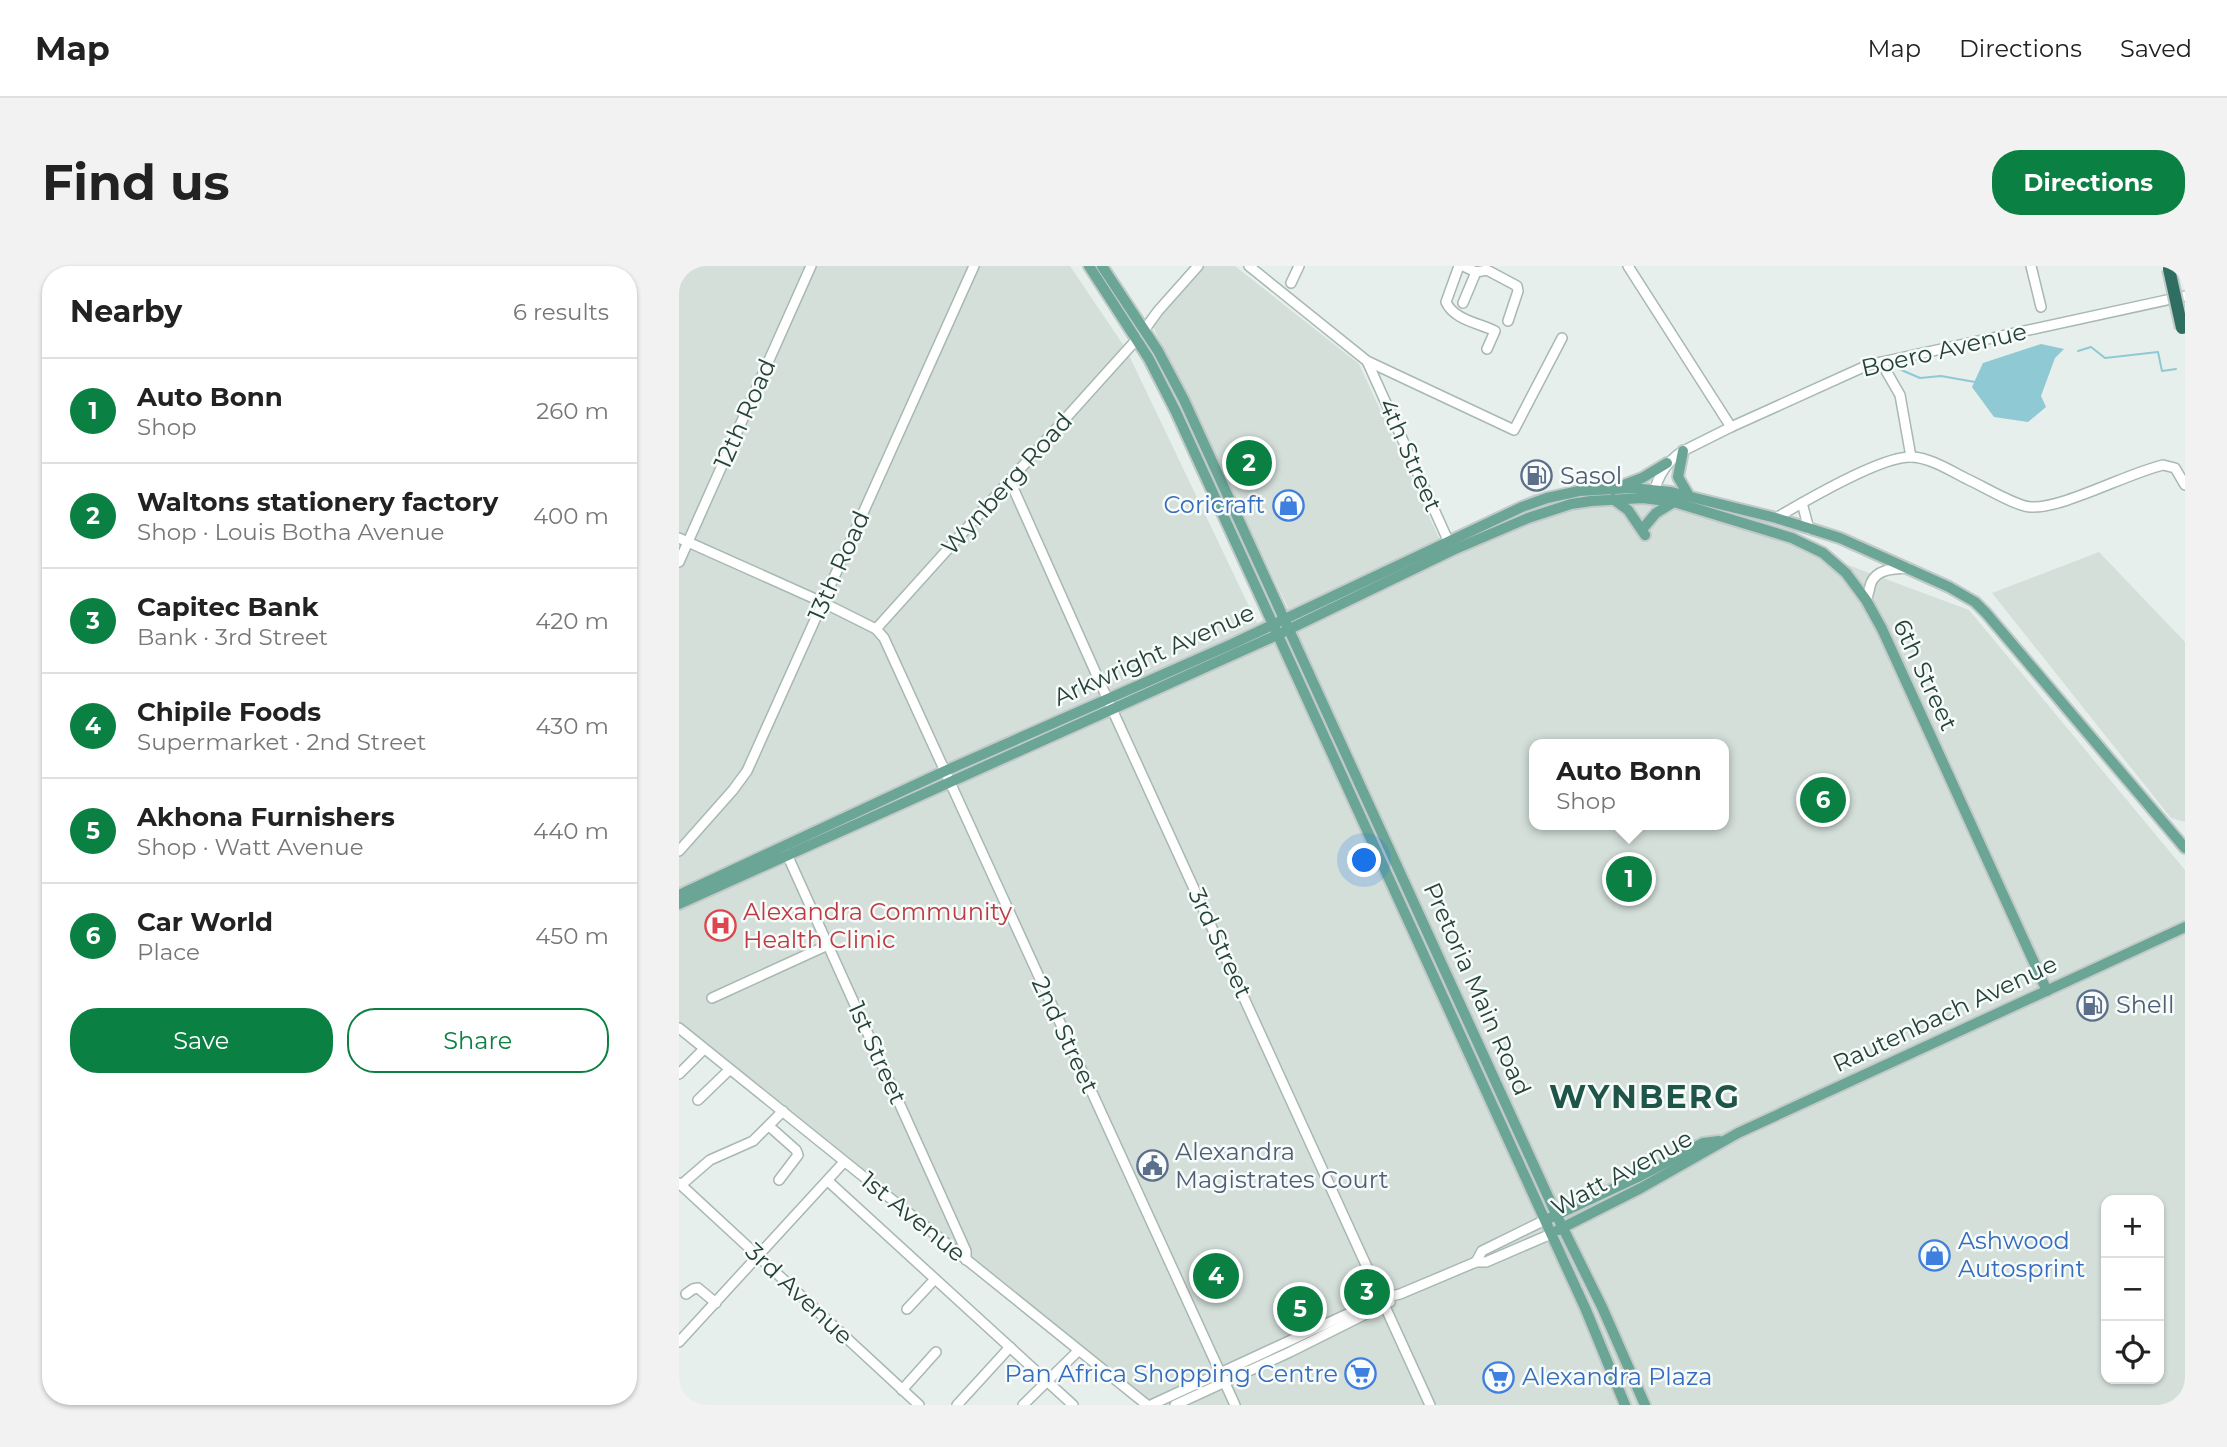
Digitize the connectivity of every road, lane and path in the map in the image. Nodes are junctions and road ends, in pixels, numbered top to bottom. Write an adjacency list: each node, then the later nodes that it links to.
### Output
1 (811, 266): 40 (street, 12th Road)
2 (974, 266): 45 (street, 13th Road)
3 (1089, 266): 23 (main road, Pretoria Main Road)
4 (1102, 266): 18 (main road, Pretoria Main Road)
5 (1198, 266): 17 (street)
6 (1249, 266): 25 (street)
7 (1299, 266): 13 (street)
8 (1461, 266): 12 (street); 24 (street)
9 (1628, 266): 27 (street)
10 (2031, 266): 16 (street)
11 (2169, 269): 20 (highway, bridge)
12 (1476, 272): 15 (street); 19 (street)
13 (1291, 283)
14 (2185, 296): 26 (street, Boero Avenue)
15 (1463, 303)
16 (2041, 307)
17 (1158, 311): 18 (street); 21 (street)
18 (1133, 312): 21 (main road, Pretoria Main Road)
19 (1508, 321)
20 (2182, 328)
21 (1145, 329): 47 (main road, Pretoria Main Road)
22 (1562, 338): 25 (street)
23 (1137, 339): 31 (street, Wynberg Road); 49 (main road, Pretoria Main Road)
24 (1487, 349)
25 (1367, 361): 41 (street, 4th Street)
26 (1881, 362): 27 (street, Boero Avenue); 29 (street)
27 (1731, 427): 28 (street, Boero Avenue)
28 (1683, 451): 30 (street, Boero Avenue); 35 (main road)
29 (1911, 457): 32 (street); 37 (street)
30 (1667, 463): 33 (main road); 34 (street, Boero Avenue)
31 (1010, 481): 48 (street, Wynberg Road); 53 (street, 3rd Street)
32 (2185, 485)
33 (1614, 493): 34 (main road, Arkwright Avenue); 36 (main road); 41 (main road, Arkwright Avenue)
34 (1653, 494): 35 (main road); 36 (main road, 6th Street)
35 (1689, 496): 38 (main road)
36 (1674, 502): 44 (main road, 6th Street)
37 (1802, 503): 38 (street); 39 (street)
38 (1776, 518): 39 (main road)
39 (1809, 529): 43 (main road)
40 (684, 540): 42 (street, 12th Road); 45 (street)
41 (1451, 546): 46 (main road, Arkwright Avenue); 47 (main road, Arkwright Avenue)
42 (679, 562)
43 (1910, 568): 44 (street); 56 (main road)
44 (1866, 600): 63 (main road, 6th Street)
45 (822, 602): 48 (street); 57 (street, 13th Road)
46 (1305, 621): 47 (main road, Arkwright Avenue); 51 (main road)
47 (1288, 623): 49 (main road, Arkwright Avenue); 51 (main road, Pretoria Main Road)
48 (876, 629): 54 (street, 2nd Street)
49 (1274, 630): 50 (main road, Arkwright Avenue); 52 (main road, Pretoria Main Road); 53 (main road, Arkwright Avenue)
50 (1260, 642): 52 (main road); 53 (main road, Arkwright Avenue)
51 (1299, 647): 78 (main road, Pretoria Main Road)
52 (1285, 653): 79 (main road, Pretoria Main Road)
53 (1109, 703): 54 (main road, Arkwright Avenue); 55 (main road, Arkwright Avenue); 87 (street, 3rd Street)
54 (945, 771): 55 (street, 2nd Street); 58 (main road, Arkwright Avenue)
55 (950, 782): 58 (main road, Arkwright Avenue); 94 (street, 2nd Street)
56 (2185, 848)
57 (679, 851)
58 (786, 852): 59 (main road, Arkwright Avenue); 60 (main road, Arkwright Avenue); 62 (street, 1st Street)
59 (679, 895)
60 (679, 904)
61 (2185, 927): 63 (main road, Rautenbach Avenue)
62 (828, 944): 64 (street); 83 (street, 1st Street)
63 (2047, 991): 72 (main road, Rautenbach Avenue)
64 (712, 998)
65 (679, 1028): 66 (street, 1st Avenue)
66 (704, 1049): 67 (street, 1st Avenue); 68 (street)
67 (729, 1070): 69 (street); 70 (street, 1st Avenue)
68 (679, 1073)
69 (698, 1100)
70 (783, 1111): 71 (street); 73 (street, 1st Avenue)
71 (769, 1126): 75 (street); 77 (street)
72 (1722, 1140): 74 (main road, Watt Avenue)
73 (844, 1162): 76 (street); 83 (street, 1st Avenue)
74 (1649, 1177): 78 (main road, Watt Avenue); 80 (main road, Watt Avenue)
75 (779, 1180)
76 (828, 1181): 82 (street); 85 (street)
77 (680, 1184): 82 (street, 3rd Avenue)
78 (1556, 1214): 79 (main road, Watt Avenue); 80 (main road, Pretoria Main Road)
79 (1545, 1220): 81 (main road, Pretoria Main Road); 84 (street, Watt Avenue)
80 (1563, 1227): 81 (main road, Watt Avenue); 108 (main road, Pretoria Main Road)
81 (1551, 1234): 84 (street, Watt Avenue); 107 (main road, Pretoria Main Road)
82 (758, 1257): 88 (street); 97 (street, 3rd Avenue)
83 (966, 1261): 92 (street, 1st Avenue)
84 (1476, 1262): 87 (street, Watt Avenue)
85 (935, 1279): 89 (street); 91 (street)
86 (686, 1294): 88 (street)
87 (1384, 1302): 94 (street, Watt Avenue); 96 (street, Watt Avenue); 106 (street, 3rd Street)
88 (716, 1303): 90 (street)
89 (907, 1309)
90 (681, 1335)
91 (1010, 1347): 95 (street); 99 (street)
92 (1078, 1351): 95 (street); 103 (street, 1st Avenue)
93 (936, 1352): 97 (street)
94 (1219, 1373): 96 (street, 2nd Street); 103 (street, Watt Avenue)
95 (1048, 1382): 100 (street); 101 (street); 102 (street)
96 (1224, 1383): 104 (street, Watt Avenue); 105 (street, 2nd Street)
97 (902, 1390): 98 (street, 3rd Avenue)
98 (919, 1405)
99 (957, 1405)
100 (1023, 1405)
101 (1031, 1405)
102 (1073, 1405)
103 (1149, 1405)
104 (1175, 1405)
105 (1235, 1405)
106 (1430, 1405)
107 (1625, 1405)
108 (1645, 1405)

